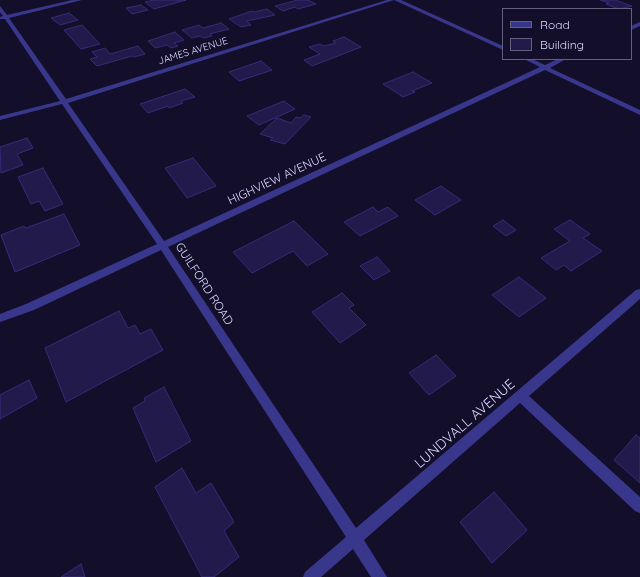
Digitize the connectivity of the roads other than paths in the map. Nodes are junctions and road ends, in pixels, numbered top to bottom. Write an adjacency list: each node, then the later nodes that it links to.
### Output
1 (79, 0): 5 (street)
2 (392, 0): 10 (street, JAMES AVENUE)
3 (397, 0): 6 (street)
4 (0, 8): 5 (street, GUILFORD ROAD)
5 (3, 18): 10 (street, GUILFORD ROAD)
6 (502, 48)
7 (529, 60): 9 (street)
8 (561, 60): 9 (street, HIGHVIEW AVENUE)
9 (545, 67): 11 (street); 13 (street, HIGHVIEW AVENUE)
10 (63, 102): 12 (street, JAMES AVENUE); 13 (street, GUILFORD ROAD)
11 (640, 113)
12 (0, 118)
13 (163, 246): 15 (street, HIGHVIEW AVENUE); 18 (street, GUILFORD ROAD)
14 (640, 293): 16 (street, LUNDVALL AVENUE)
15 (0, 318)
16 (521, 396): 17 (street); 18 (street, LUNDVALL AVENUE)
17 (640, 506)
18 (355, 539): 19 (street, LUNDVALL AVENUE); 20 (street, GUILFORD ROAD)
19 (310, 577)
20 (380, 577)

